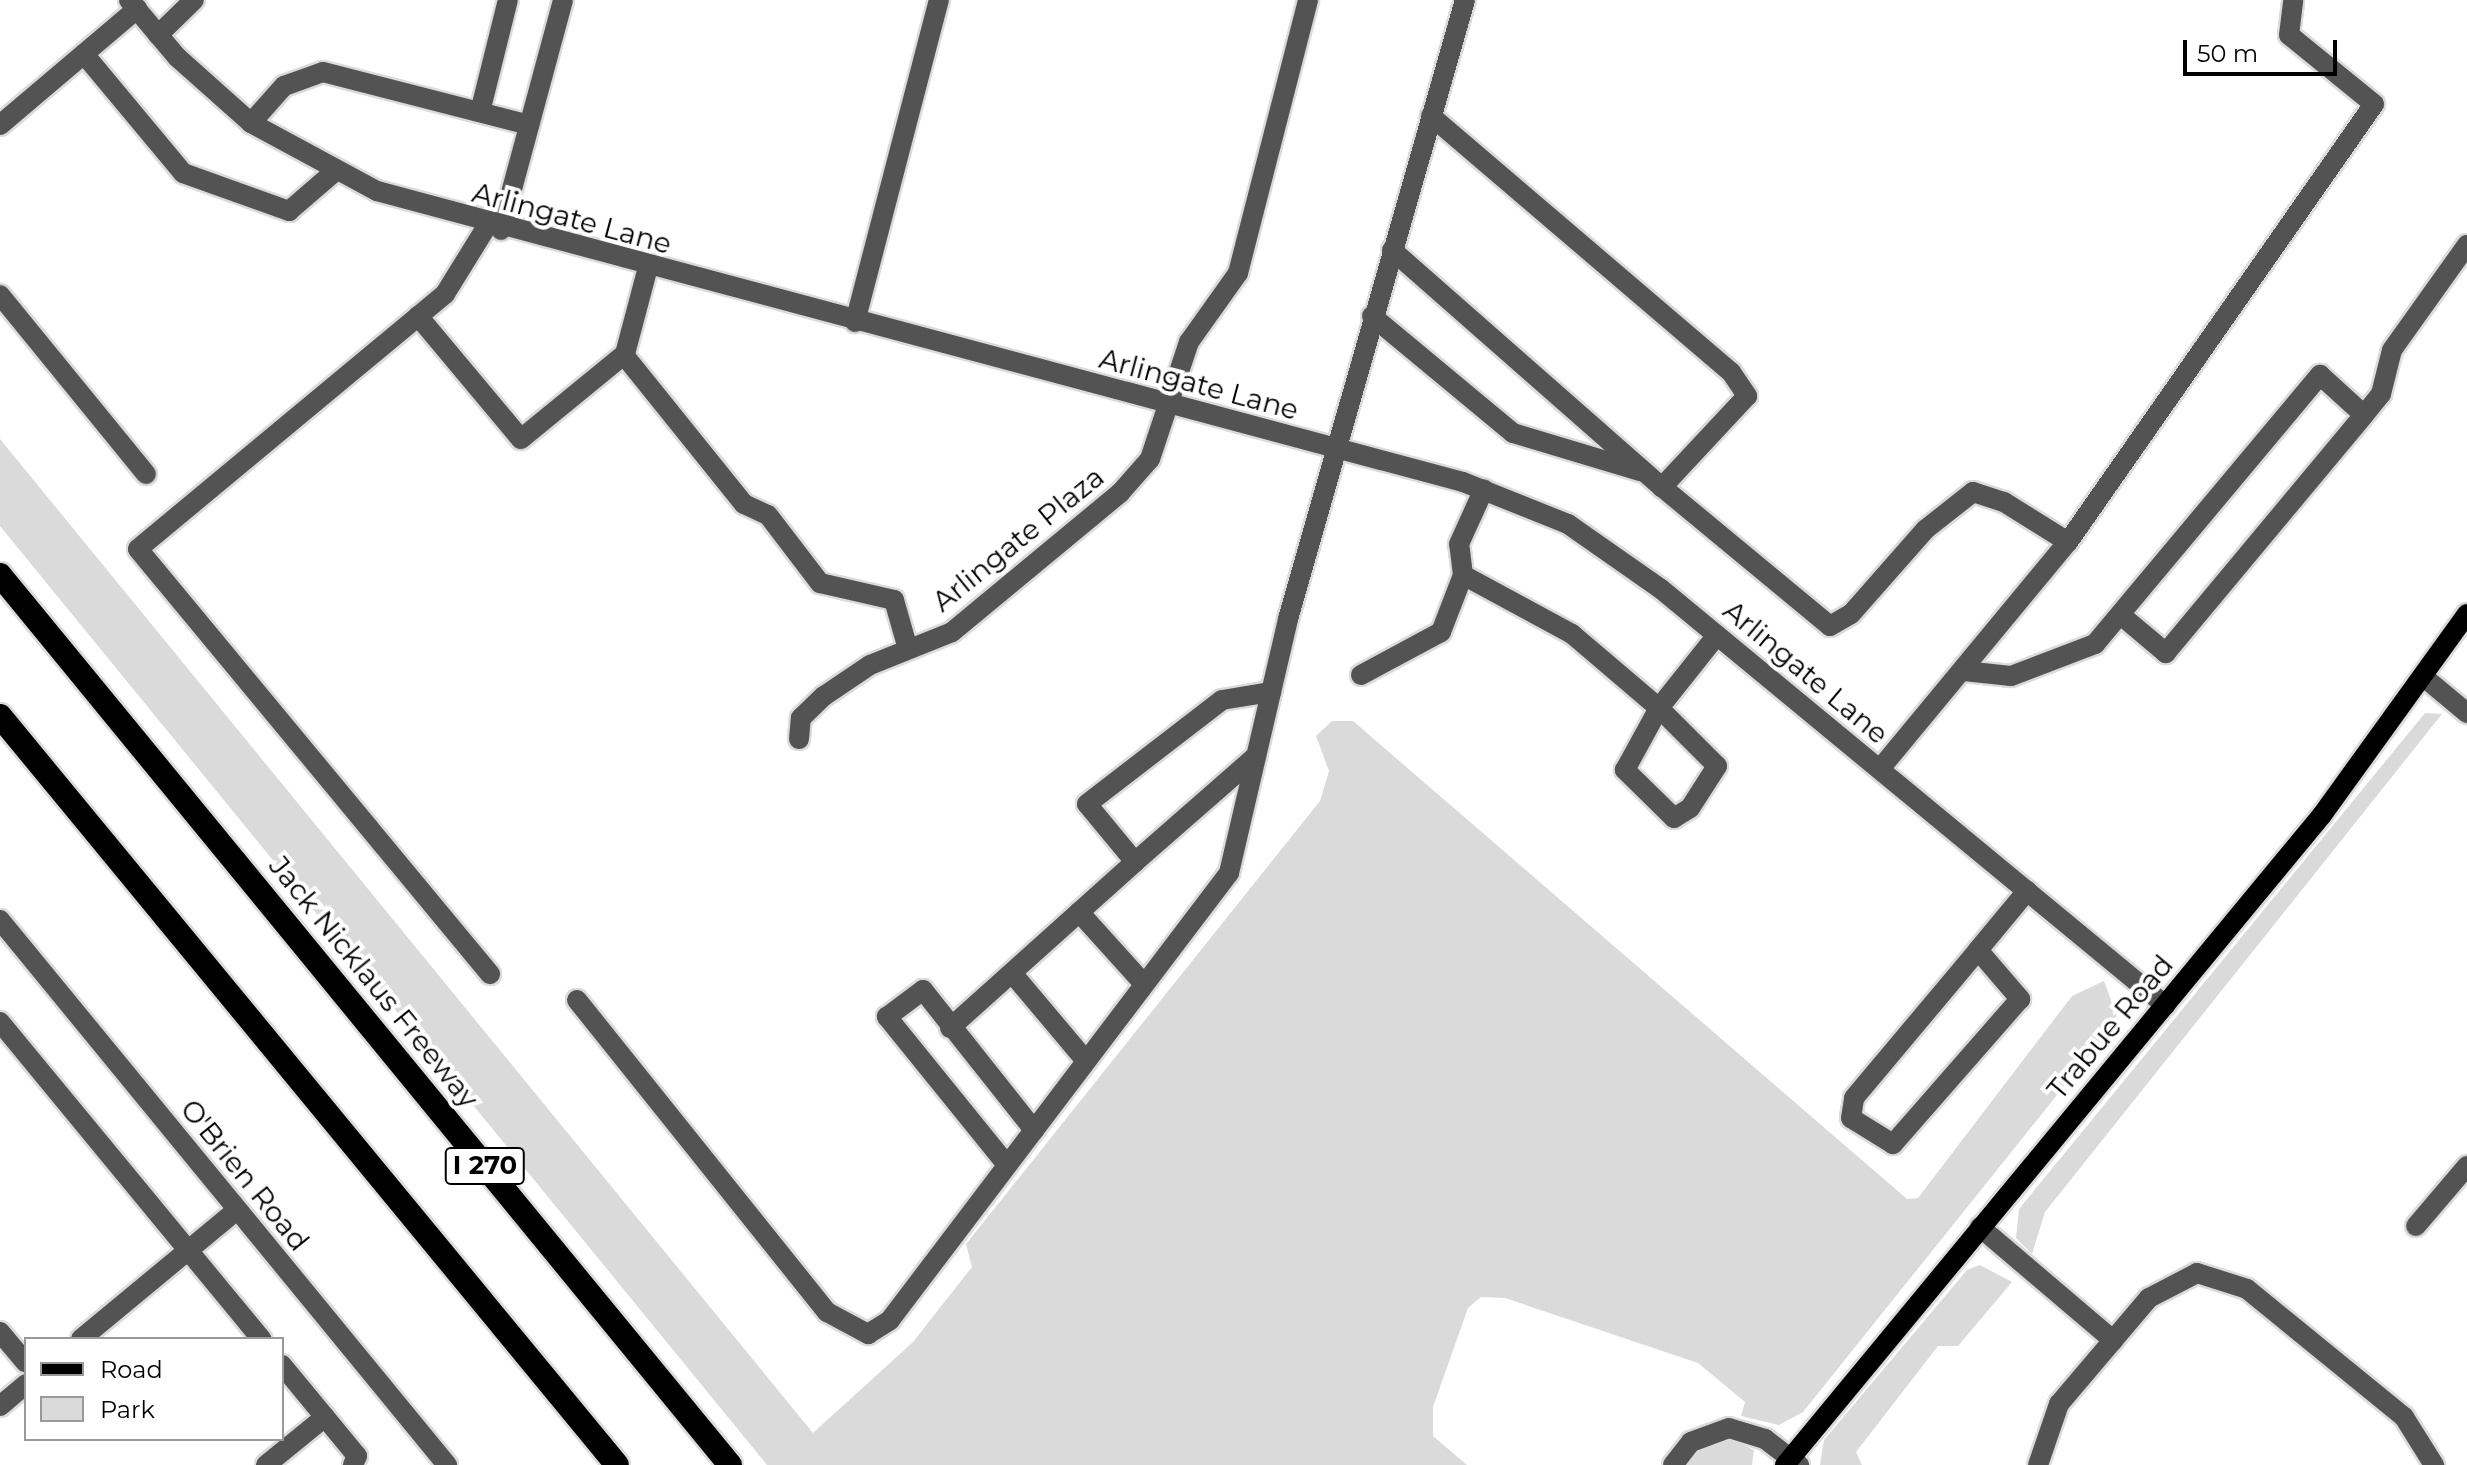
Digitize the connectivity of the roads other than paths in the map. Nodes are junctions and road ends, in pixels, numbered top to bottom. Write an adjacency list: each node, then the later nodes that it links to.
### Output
1 (194, 0): 9 (street)
2 (508, 0): 11 (street)
3 (563, 0): 15 (street)
4 (939, 0): 24 (street)
5 (1308, 0): 26 (street, Arlingate Plaza)
6 (1465, 0): 12 (street)
7 (2293, 0): 33 (street)
8 (133, 5): 9 (street, Arlingate Lane); 10 (street)
9 (158, 35): 13 (street, Arlingate Lane)
10 (84, 54): 14 (street); 16 (street)
11 (480, 112): 13 (street); 15 (street)
12 (1431, 116): 19 (street); 31 (street)
13 (251, 123): 16 (street, Arlingate Lane)
14 (0, 125)
15 (529, 125): 17 (street)
16 (333, 173): 17 (street, Arlingate Lane)
17 (494, 228): 20 (street, Arlingate Lane); 22 (street)
18 (2467, 245): 27 (street)
19 (1392, 250): 23 (street); 29 (street)
20 (648, 267): 24 (street, Arlingate Lane); 25 (street)
21 (0, 295): 30 (street)
22 (418, 316): 25 (street); 56 (street)
23 (1372, 316): 28 (street); 29 (street)
24 (855, 322): 26 (street, Arlingate Lane)
25 (624, 355): 39 (street)
26 (1171, 406): 28 (street, Arlingate Lane); 39 (street, Arlingate Plaza)
27 (2364, 415): 37 (street); 37 (street)
28 (1337, 449): 32 (street, Arlingate Lane); 43 (street)
29 (1643, 471): 31 (street)
30 (146, 474)
31 (1662, 487): 33 (street)
32 (1484, 489): 35 (street); 38 (street, Arlingate Lane)
33 (2068, 542): 40 (street)
34 (0, 575): 84 (highway, Jack Nicklaus Freeway / I 270)
35 (1463, 575): 41 (street); 44 (street)
36 (2467, 614): 42 (main road, Trabue Road)
37 (2122, 616): 40 (street)
38 (1717, 635): 44 (street); 49 (street, Arlingate Lane)
39 (908, 649): 47 (street, Arlingate Plaza)
40 (1964, 671): 49 (street)
41 (1361, 675)
42 (2425, 678): 45 (street); 59 (main road, Trabue Road)
43 (1271, 692): 48 (street); 50 (street)
44 (1659, 708): 44 (street)
45 (2467, 713)
46 (0, 716): 83 (highway)
47 (799, 739)
48 (1256, 756): 50 (street); 57 (street)
49 (1880, 769): 51 (street, Arlingate Lane)
50 (1135, 862): 52 (street)
51 (2027, 891): 54 (street); 59 (street, Arlingate Lane)
52 (1079, 912): 55 (street); 57 (street)
53 (0, 920): 66 (street, O'Brien Road)
54 (1978, 950): 54 (street)
55 (1012, 973): 61 (street); 62 (street)
56 (490, 974)
57 (1144, 984): 62 (street)
58 (577, 1000): 64 (street)
59 (2165, 1005): 68 (main road, Trabue Road)
60 (0, 1022): 69 (street)
61 (950, 1028): 63 (street); 64 (street)
62 (1086, 1061): 63 (street)
63 (1034, 1130): 64 (street)
64 (1007, 1165)
65 (2467, 1166): 67 (street)
66 (237, 1210): 69 (street); 80 (street, O'Brien Road)
67 (2416, 1226)
68 (1980, 1227): 73 (street); 79 (main road, Trabue Road)
69 (188, 1251): 71 (street); 72 (street)
70 (0, 1332): 74 (street)
71 (83, 1337)
72 (259, 1337)
73 (2113, 1340): 86 (street); 87 (street)
74 (24, 1361)
75 (284, 1367): 78 (street)
76 (24, 1386): 77 (street)
77 (0, 1406)
78 (325, 1417): 81 (street); 82 (street)
79 (1791, 1462): 85 (street)
80 (440, 1463)
81 (266, 1465)
82 (353, 1465)
83 (617, 1465)
84 (730, 1465)
85 (1673, 1465)
86 (2038, 1465)
87 (2434, 1465)

